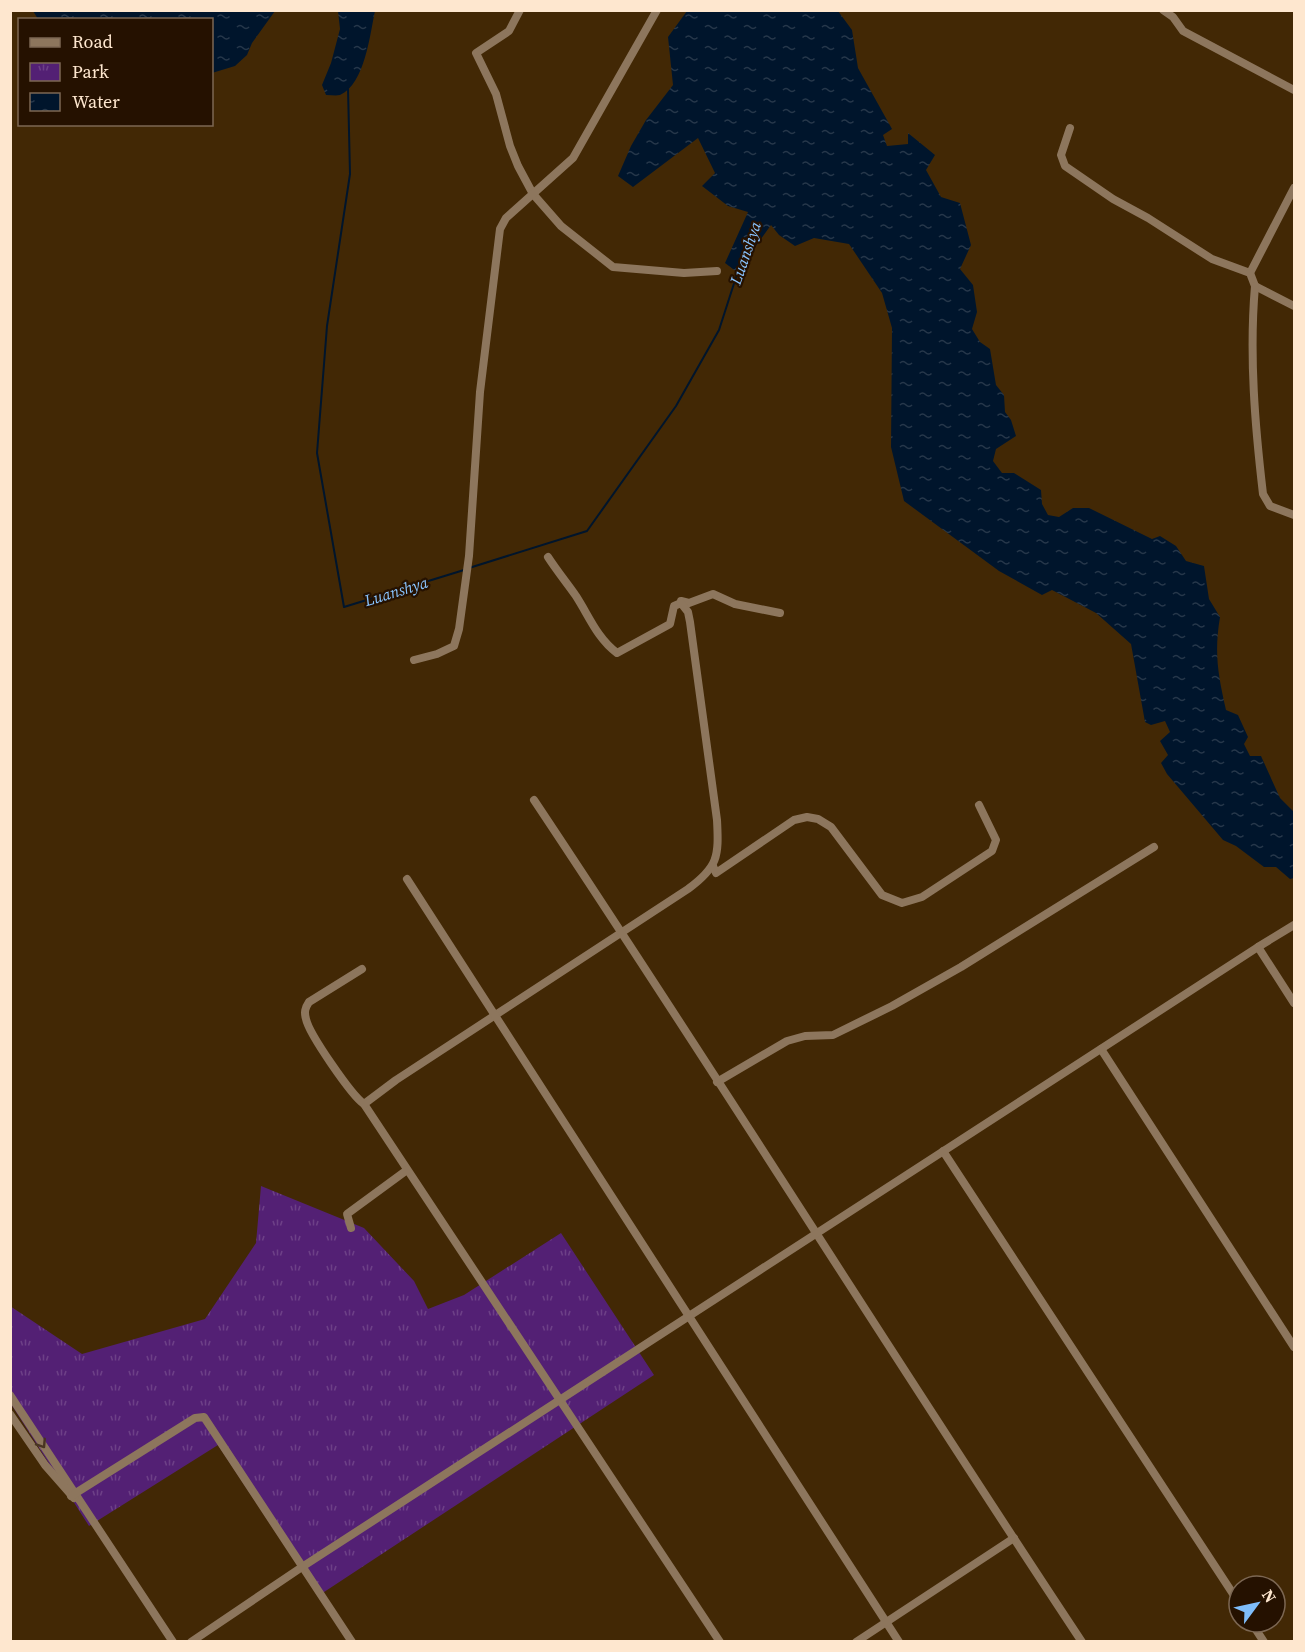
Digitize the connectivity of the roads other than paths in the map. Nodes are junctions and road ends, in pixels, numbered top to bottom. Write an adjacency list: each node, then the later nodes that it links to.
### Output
1 (520, 10): 7 (street)
2 (657, 10): 7 (street)
3 (1163, 10): 4 (street)
4 (1294, 90)
5 (1070, 128): 9 (street)
6 (1294, 188): 9 (street)
7 (533, 194): 8 (street); 16 (street)
8 (717, 271)
9 (1250, 273): 10 (street)
10 (1255, 286): 11 (street); 12 (street)
11 (1294, 306)
12 (1294, 515)
13 (548, 557): 14 (street)
14 (681, 603): 15 (street); 20 (street)
15 (780, 613)
16 (414, 660)
17 (534, 800): 23 (street)
18 (979, 805): 20 (street)
19 (1154, 847): 29 (street)
20 (713, 866): 23 (street)
21 (406, 879): 27 (street)
22 (1294, 926): 24 (street)
23 (622, 932): 27 (street); 29 (street)
24 (1258, 947): 26 (street); 28 (street)
25 (363, 969): 30 (street)
26 (1294, 1003)
27 (496, 1017): 30 (street); 35 (street)
28 (1101, 1049): 31 (street); 36 (street)
29 (717, 1082): 34 (street)
30 (364, 1104): 32 (street)
31 (943, 1151): 34 (street); 44 (street)
32 (407, 1170): 33 (street); 38 (street)
33 (351, 1227)
34 (817, 1234): 35 (street); 42 (street)
35 (689, 1315): 38 (street); 45 (street)
36 (1294, 1347)
37 (10, 1395): 39 (street)
38 (559, 1400): 43 (street); 49 (street)
39 (22, 1413): 40 (street); 41 (street, one-way to 41)
40 (12, 1417): 41 (street)
41 (73, 1495): 43 (street); 46 (street)
42 (1014, 1538): 45 (street); 52 (street)
43 (302, 1567): 47 (street); 48 (street)
44 (1227, 1585)
45 (886, 1621): 50 (street); 51 (street)
46 (173, 1641)
47 (191, 1641)
48 (352, 1641)
49 (720, 1641)
50 (856, 1641)
51 (899, 1641)
52 (1082, 1641)

